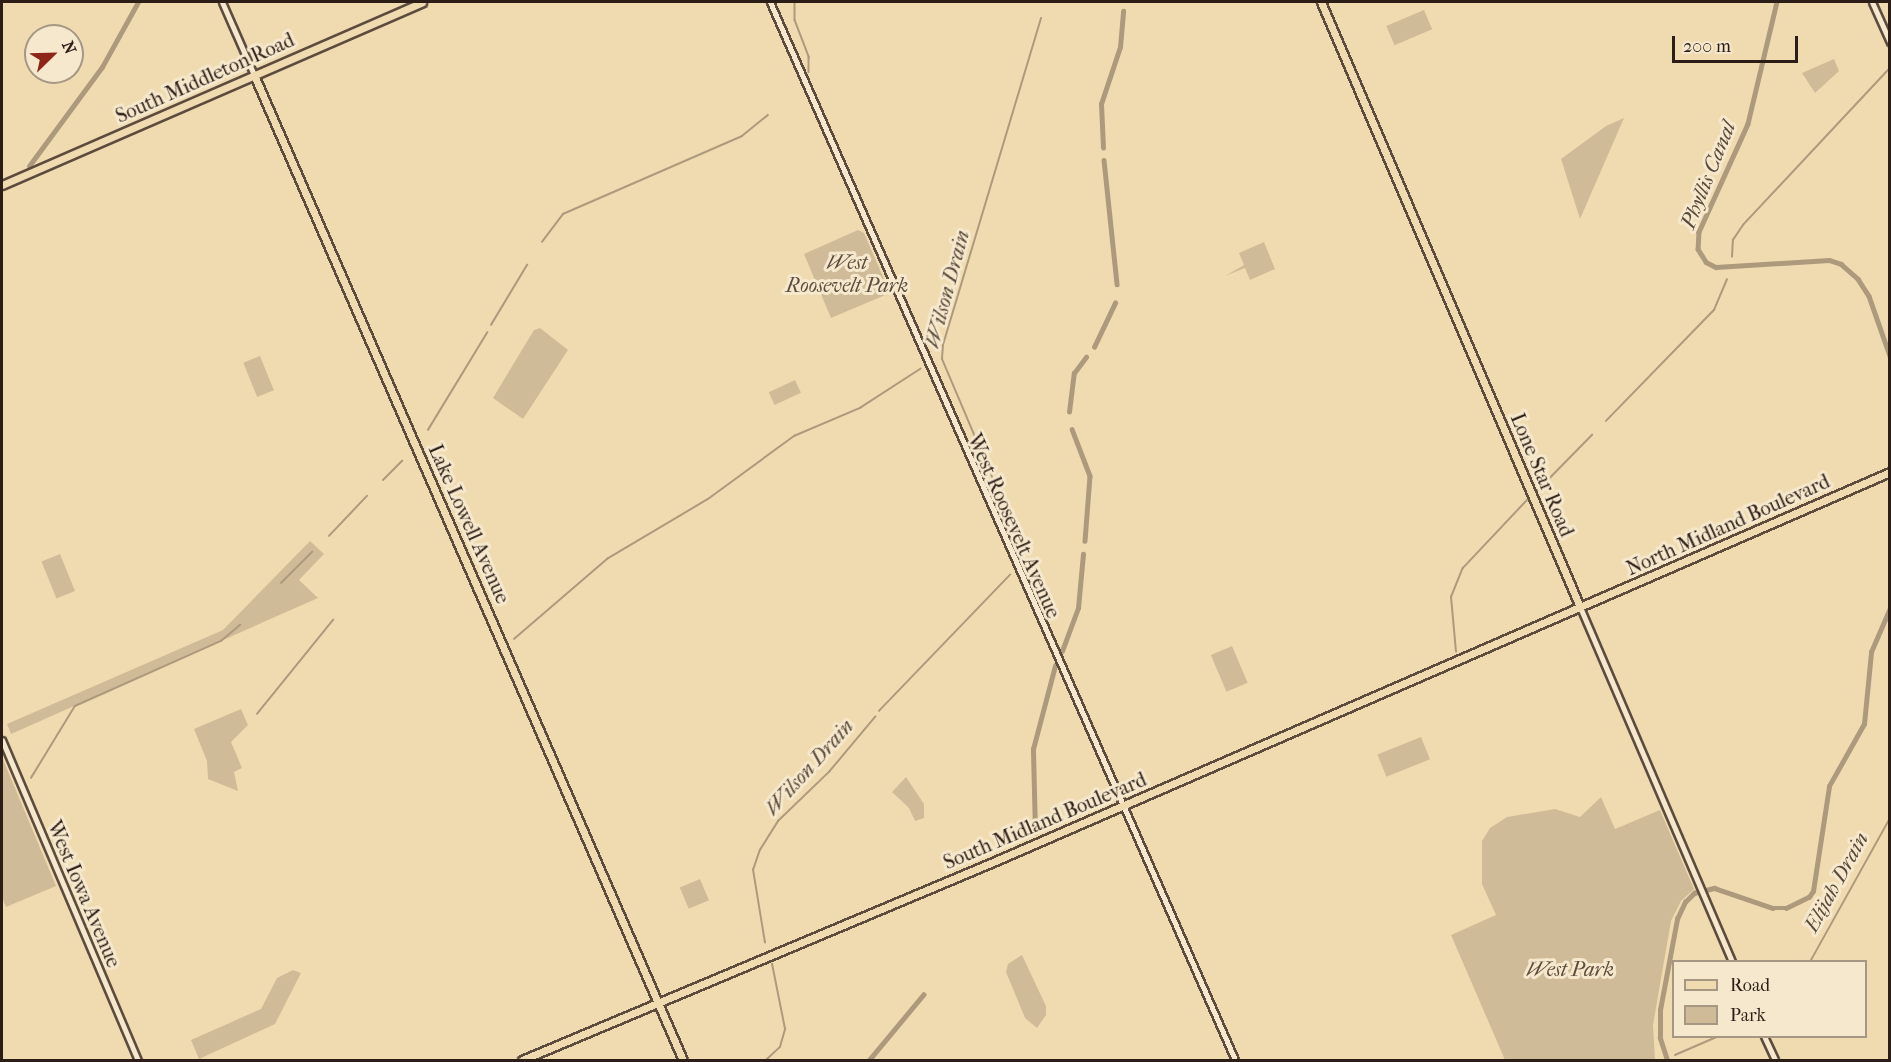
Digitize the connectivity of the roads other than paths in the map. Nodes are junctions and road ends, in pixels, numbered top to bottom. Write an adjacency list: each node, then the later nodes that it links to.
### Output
1 (222, 2): 7 (street, Lake Lowell Avenue)
2 (422, 2): 7 (main road, South Middleton Road)
3 (770, 2): 12 (street, West Roosevelt Avenue)
4 (1321, 2): 10 (main road, Lone Star Road)
5 (1872, 2): 6 (street)
6 (1890, 42)
7 (254, 75): 8 (main road, South Middleton Road); 14 (main road, Lake Lowell Avenue)
8 (2, 185)
9 (1890, 472): 10 (main road, North Midland Boulevard)
10 (1580, 607): 12 (main road, South Midland Boulevard); 13 (street, Lone Star Road)
11 (2, 740): 16 (street, West Iowa Avenue)
12 (1121, 806): 14 (main road, South Midland Boulevard); 19 (street, West Roosevelt Avenue)
13 (1731, 960)
14 (657, 1001): 17 (main road, South Midland Boulevard); 18 (main road, Lake Lowell Avenue)
15 (1765, 1038): 20 (street)
16 (138, 1060)
17 (522, 1060)
18 (683, 1060)
19 (1235, 1060)
20 (1775, 1060)

